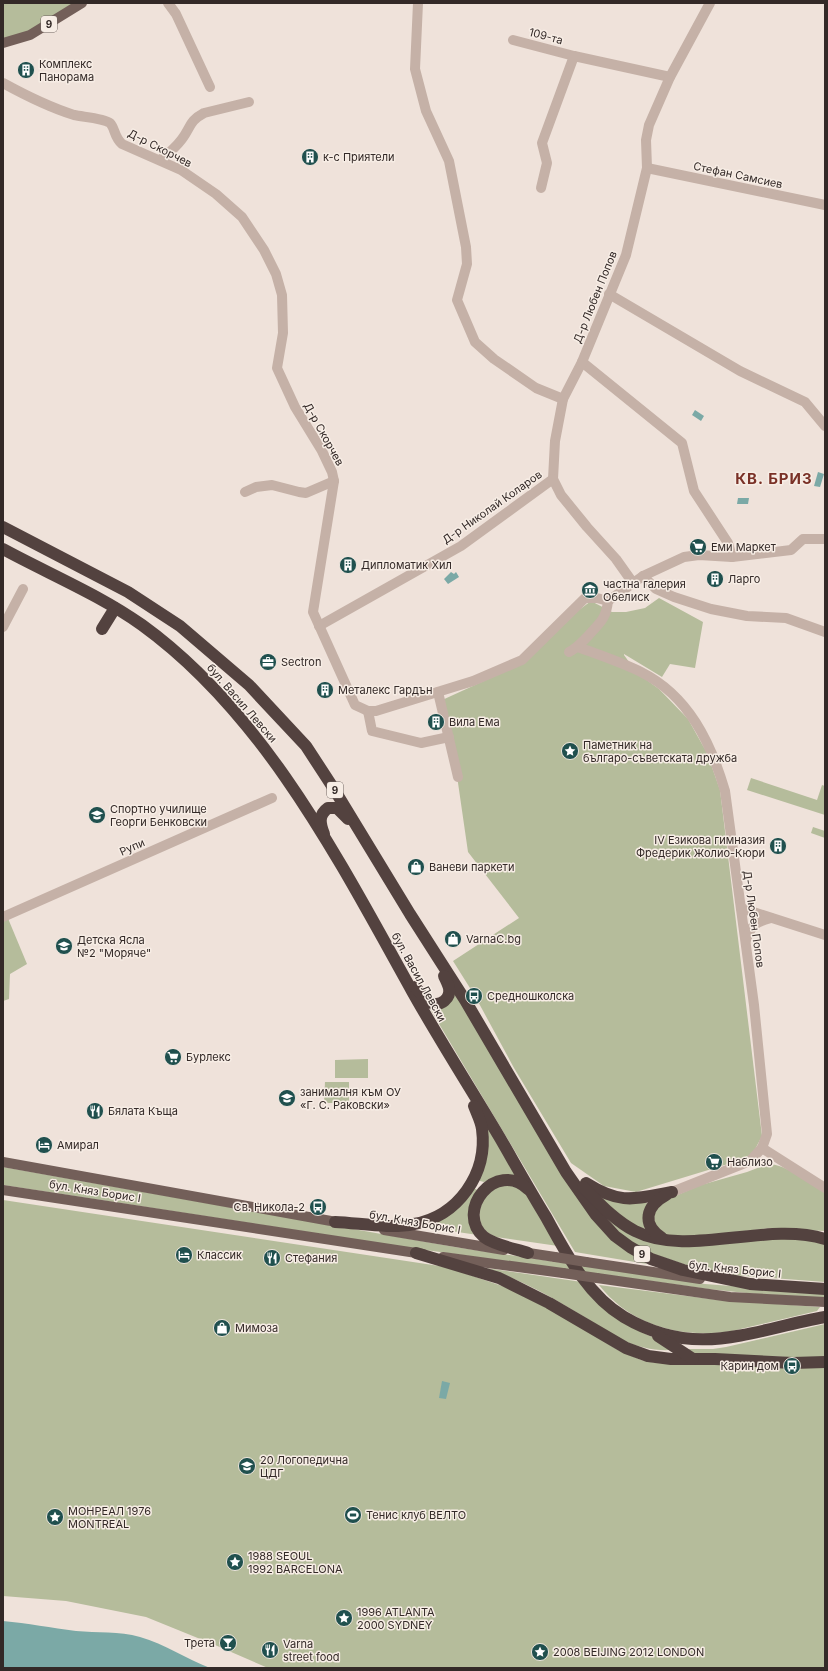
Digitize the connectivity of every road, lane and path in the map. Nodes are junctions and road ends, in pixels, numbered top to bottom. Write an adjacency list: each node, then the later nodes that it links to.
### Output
1 (82, 3): 6 (main road, 9)
2 (168, 3): 10 (street)
3 (418, 3): 18 (street)
4 (710, 3): 8 (street, Д-р Любен Попов)
5 (513, 40): 7 (street, 109-та)
6 (3, 42)
7 (574, 56): 8 (street, 109-та); 14 (street)
8 (670, 77): 13 (street, Д-р Любен Попов)
9 (3, 83): 12 (street, Д-р Скорчев)
10 (210, 87)
11 (249, 102): 12 (street)
12 (160, 160): 21 (street, Д-р Скорчев)
13 (647, 168): 15 (street, Стефан Самсиев); 16 (street, Д-р Любен Попов)
14 (541, 188)
15 (825, 205)
16 (609, 294): 17 (street, Д-р Любен Попов); 19 (street)
17 (582, 362): 18 (street, Д-р Любен Попов); 26 (street)
18 (564, 399): 20 (street, Д-р Любен Попов)
19 (825, 426)
20 (553, 479): 28 (street); 32 (street, Д-р Николай Коларов)
21 (334, 481): 22 (street); 32 (street, Д-р Скорчев)
22 (245, 492)
23 (3, 527): 43 (highway, бул. Васил Левски / 9)
24 (825, 539): 26 (street)
25 (3, 550): 31 (highway, бул. Васил Левски)
26 (732, 557): 27 (street)
27 (643, 576): 28 (street); 35 (street)
28 (633, 584): 30 (street)
29 (22, 588): 33 (street)
30 (608, 602): 36 (street); 38 (street)
31 (115, 608): 34 (highway); 44 (highway, бул. Васил Левски)
32 (319, 626): 39 (street, Д-р Скорчев)
33 (3, 627)
34 (102, 629)
35 (825, 632)
36 (578, 647): 37 (street); 45 (street, Д-р Любен Попов)
37 (569, 652)
38 (438, 692): 39 (street); 40 (street)
39 (368, 711): 40 (street)
40 (448, 737): 41 (street)
41 (458, 777)
42 (272, 798): 46 (street, Рупи)
43 (356, 826): 44 (highway); 50 (highway, бул. Васил Левски / 9)
44 (331, 849): 51 (highway, бул. Васил Левски)
45 (741, 908): 47 (street); 49 (street, Д-р Любен Попов)
46 (3, 917)
47 (771, 918): 48 (street); 49 (street)
48 (825, 935)
49 (745, 942): 53 (street, Д-р Любен Попов)
50 (434, 952): 51 (highway); 54 (highway, бул. Васил Левски / 9)
51 (401, 971): 52 (highway, бул. Васил Левски)
52 (463, 1079): 59 (highway, бул. Васил Левски); 61 (highway)
53 (762, 1148): 57 (street); 60 (street)
54 (558, 1157): 56 (highway, бул. Васил Левски / 9); 60 (highway)
55 (3, 1162): 61 (main road, бул. Княз Борис I)
56 (566, 1172): 62 (highway); 66 (highway, бул. Васил Левски / 9)
57 (825, 1188)
58 (3, 1190): 64 (main road, бул. Княз Борис I)
59 (531, 1192): 65 (highway); 70 (highway, бул. Васил Левски)
60 (672, 1192): 62 (highway)
61 (335, 1222): 65 (main road, бул. Княз Борис I)
62 (664, 1239): 63 (highway)
63 (825, 1239)
64 (416, 1253): 68 (main road, бул. Княз Борис I, bridge); 71 (highway)
65 (528, 1253): 66 (main road, бул. Княз Борис I, bridge)
66 (750, 1284): 67 (highway, бул. Княз Борис I / 9)
67 (825, 1289)
68 (825, 1302)
69 (825, 1317): 70 (highway, бул. Васил Левски)
70 (641, 1326): 71 (highway)
71 (693, 1359): 72 (highway)
72 (825, 1362)

